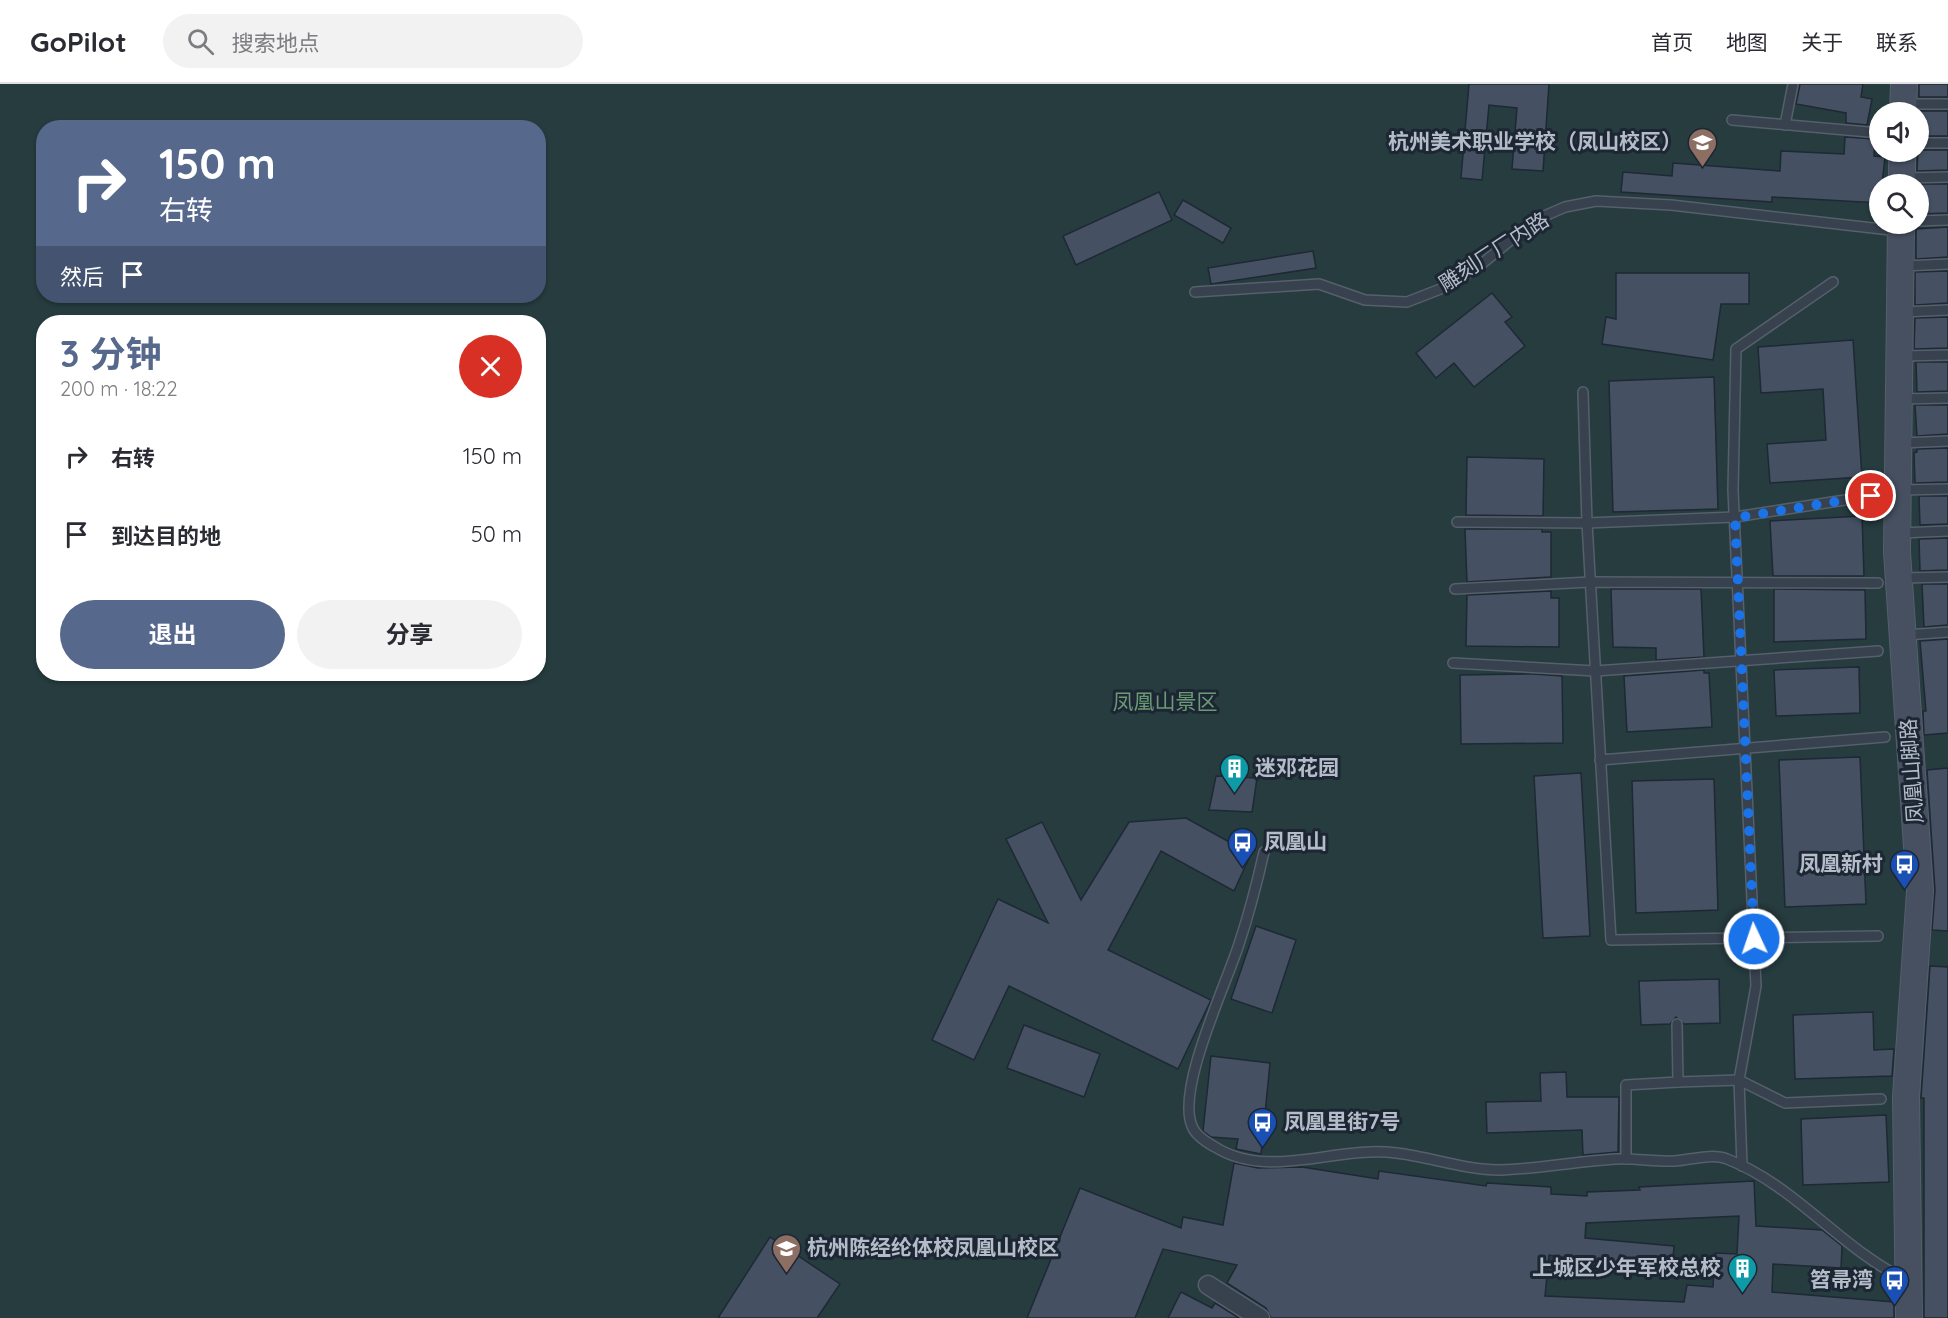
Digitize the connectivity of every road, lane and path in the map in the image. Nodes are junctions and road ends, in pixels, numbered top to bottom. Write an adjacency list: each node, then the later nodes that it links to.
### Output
1 (1792, 84): 5 (lane)
2 (1904, 100): 3 (lane)
3 (1948, 104)
4 (1732, 120): 5 (lane)
5 (1785, 125): 6 (lane)
6 (1869, 132)
7 (1929, 143): 8 (lane)
8 (1948, 143)
9 (1948, 177): 10 (lane)
10 (1929, 179)
11 (1948, 220): 13 (lane, 雕刻厂厂内路)
12 (1869, 222): 18 (lane, 雕刻厂厂内路)
13 (1929, 222)
14 (1906, 234): 16 (street, 凤凰山脚路)
15 (1948, 264): 16 (lane)
16 (1901, 266): 20 (street, 凤凰山脚路)
17 (1833, 282): 31 (lane)
18 (1196, 292)
19 (1948, 310): 20 (lane)
20 (1900, 312): 22 (street, 凤凰山脚路)
21 (1948, 355): 22 (lane)
22 (1899, 356): 25 (street, 凤凰山脚路)
23 (1583, 392): 33 (lane)
24 (1948, 398): 25 (lane)
25 (1899, 399): 27 (street, 凤凰山脚路)
26 (1948, 441): 27 (lane)
27 (1898, 443): 29 (street, 凤凰山脚路)
28 (1948, 489): 29 (lane)
29 (1898, 490): 35 (street, 凤凰山脚路)
30 (1871, 496): 31 (lane)
31 (1735, 518): 33 (lane); 39 (lane)
32 (1457, 522): 33 (lane)
33 (1587, 523): 38 (lane)
34 (1948, 531): 35 (lane)
35 (1897, 533): 37 (street, 凤凰山脚路)
36 (1948, 578): 37 (lane)
37 (1888, 581): 39 (lane); 42 (street, 凤凰山脚路)
38 (1590, 582): 39 (lane); 40 (lane); 46 (lane)
39 (1738, 582): 44 (lane)
40 (1455, 589)
41 (1948, 632): 42 (lane)
42 (1903, 635): 59 (street, 凤凰山脚路)
43 (1878, 651): 44 (lane)
44 (1741, 660): 46 (lane); 48 (lane)
45 (1453, 663): 46 (lane)
46 (1595, 671): 49 (lane)
47 (1886, 737): 48 (lane)
48 (1745, 749): 49 (lane); 52 (lane)
49 (1600, 760): 52 (lane)
50 (1264, 852): 57 (lane)
51 (1878, 936): 52 (lane)
52 (1754, 939): 54 (lane)
53 (1677, 1024): 55 (lane)
54 (1739, 1080): 55 (lane); 56 (lane); 58 (lane)
55 (1678, 1082): 57 (lane)
56 (1881, 1099)
57 (1626, 1159): 58 (lane)
58 (1742, 1166): 59 (lane)
59 (1908, 1281): 62 (street, 凤凰山脚路)
60 (1208, 1285): 61 (street)
61 (1260, 1318)
62 (1909, 1318)

